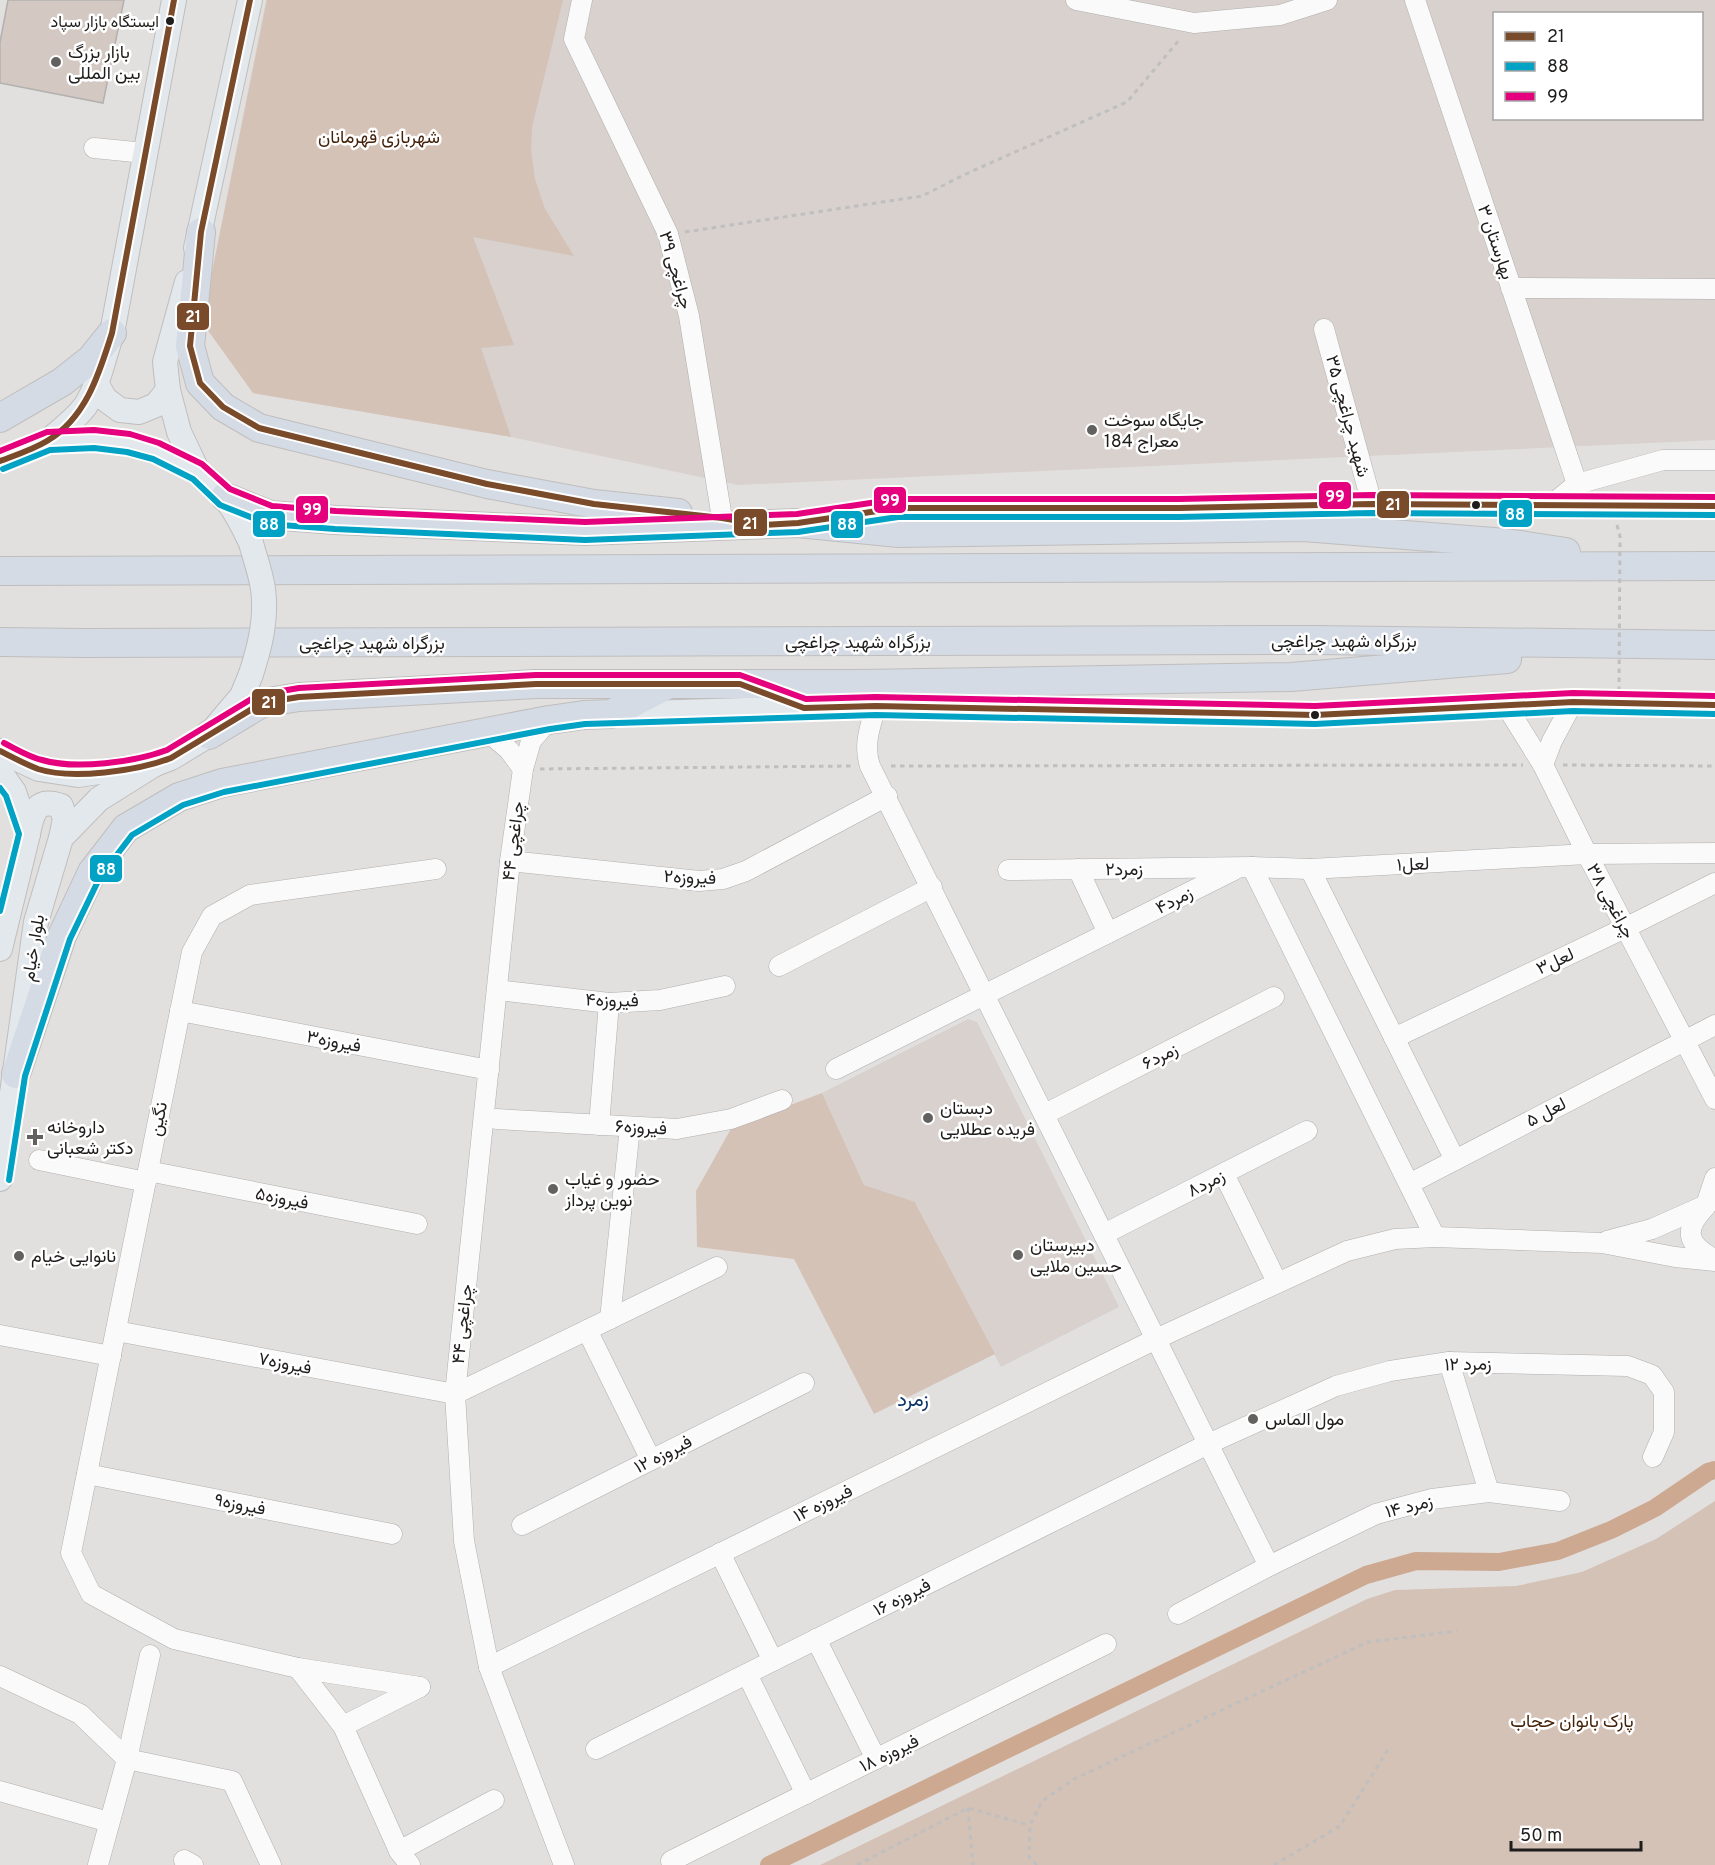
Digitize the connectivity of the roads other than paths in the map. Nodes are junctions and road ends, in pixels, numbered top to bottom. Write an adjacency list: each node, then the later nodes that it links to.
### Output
1 (174, 0): 8 (main road)
2 (250, 0): 9 (main road)
3 (582, 0): 26 (street, چراغچی ۳۹)
4 (1076, 0): 5 (street)
5 (1327, 0)
6 (1415, 0): 10 (street, بهارستان ۳)
7 (94, 148): 8 (street)
8 (145, 153): 13 (main road)
9 (201, 232): 15 (main road); 26 (highway)
10 (1511, 288): 11 (street); 21 (street, بهارستان ۳)
11 (1715, 290)
12 (1324, 328): 23 (street, شهید چراغچی ٣۵)
13 (112, 333): 14 (main road); 16 (highway)
14 (96, 383): 15 (main road); 17 (main road)
15 (168, 390): 20 (main road)
16 (0, 418)
17 (48, 441): 19 (main road); 20 (main road)
18 (1715, 460): 21 (street)
19 (0, 461)
20 (198, 472): 22 (main road)
21 (1577, 484): 24 (street)
22 (225, 497): 28 (highway); 45 (main road, bridge)
23 (1372, 504): 24 (main road); 27 (main road)
24 (1550, 506): 25 (main road)
25 (1715, 506)
26 (722, 518): 28 (highway)
27 (798, 523): 28 (highway); 29 (highway)
28 (763, 525)
29 (1667, 566): 30 (highway); 31 (highway)
30 (1715, 566)
31 (0, 571)
32 (0, 642): 33 (highway, بزرگراه شهید چراغچی)
33 (1681, 645): 34 (highway, بزرگراه شهید چراغچی); 36 (highway)
34 (1715, 645)
35 (669, 684): 36 (highway); 42 (highway); 45 (highway)
36 (740, 684): 41 (main road)
37 (1573, 702): 38 (main road); 39 (main road); 48 (street)
38 (1504, 704): 40 (main road); 48 (street, چراغچی ۳۸)
39 (1715, 705)
40 (876, 706): 41 (main road); 51 (street)
41 (804, 708): 42 (main road)
42 (612, 714): 43 (highway)
43 (549, 720): 44 (highway); 49 (street, چراغچی ۴۴)
44 (488, 732): 49 (street); 79 (highway)
45 (209, 735): 47 (main road)
46 (0, 751): 47 (main road)
47 (154, 764): 53 (main road, بلوار خیام)
48 (1543, 765): 55 (street, چراغچی ۳۸)
49 (523, 770): 56 (street, چراغچی ۴۴)
50 (0, 772): 52 (main road)
51 (887, 796): 56 (street, فیروزه۲); 63 (street)
52 (28, 834): 53 (main road, بلوار خیام); 66 (main road, بلوار خیام)
53 (61, 838): 79 (main road, بلوار خیام)
54 (1715, 853): 55 (street, لعل۱)
55 (1587, 854): 61 (street, لعل۱); 64 (street, چراغچی ۳۸)
56 (510, 861): 69 (street, چراغچی ۴۴)
57 (1246, 867): 59 (street, زمرد۲); 61 (street, لعل۱); 65 (street, زمرد۴); 93 (street)
58 (436, 869): 73 (street, نگین)
59 (1077, 869): 60 (street, زمرد۲); 65 (street)
60 (1008, 870)
61 (1310, 870): 75 (street)
62 (1715, 883): 64 (street, لعل۳)
63 (932, 886): 67 (street); 70 (street)
64 (1625, 928): 75 (street, لعل۳); 76 (street, چراغچی ۳۸)
65 (1108, 933): 70 (street, زمرد۴)
66 (0, 949)
67 (779, 966)
68 (725, 986): 72 (street, فیروزه۴)
69 (497, 990): 72 (street, فیروزه۴); 78 (street, چراغچی ۴۴)
70 (985, 994): 77 (street, زمرد۴); 82 (street)
71 (1274, 997): 82 (street, زمرد۶)
72 (609, 1003): 84 (street)
73 (180, 1011): 78 (street, فیروزه۳); 90 (street, نگین)
74 (1715, 1024): 76 (street, لعل ۵)
75 (1394, 1038): 88 (street)
76 (1684, 1040): 80 (street, چراغچی ۳۸); 88 (street, لعل ۵)
77 (836, 1069)
78 (489, 1070): 110 (street, چراغچی ۴۴)
79 (16, 1074): 92 (main road, بلوار خیام)
80 (1715, 1099)
81 (782, 1100): 85 (street, فیروزه۶)
82 (1045, 1114): 96 (street)
83 (496, 1119): 84 (street, فیروزه۶)
84 (599, 1125): 85 (street, فیروزه۶)
85 (630, 1127): 102 (street)
86 (1307, 1131): 89 (street, زمرد۸)
87 (39, 1160): 90 (street, فیروزه۵)
88 (1455, 1160): 93 (street, لعل ۵)
89 (1224, 1174): 96 (street, زمرد۸); 101 (street)
90 (147, 1176): 95 (street, فیروزه۵); 104 (street, نگین)
91 (1715, 1178): 94 (street)
92 (0, 1179)
93 (1409, 1184): 97 (street)
94 (1711, 1202): 98 (street); 99 (street)
95 (417, 1224)
96 (1104, 1234): 106 (street)
97 (1435, 1238): 98 (street, فیروزه ۱۴); 101 (street, فیروزه ۱۴)
98 (1602, 1243): 99 (street)
99 (1715, 1260)
100 (717, 1267): 102 (street)
101 (1277, 1282): 106 (street, فیروزه ۱۴)
102 (610, 1319): 103 (street)
103 (587, 1330): 110 (street); 113 (street)
104 (116, 1331): 107 (street, نگین); 110 (street, فیروزه۷)
105 (0, 1335): 107 (street)
106 (1156, 1339): 111 (street); 119 (street, فیروزه ۱۴)
107 (111, 1356): 114 (street, نگین)
108 (1449, 1362): 111 (street, زمرد ۱۲); 112 (street, زمرد ۱۲); 115 (street)
109 (804, 1383): 113 (street, فیروزه ۱۲)
110 (455, 1394): 126 (street, چراغچی ۴۴)
111 (1209, 1444): 120 (street); 122 (street, فیروزه ۱۶)
112 (1653, 1457)
113 (651, 1460): 117 (street, فیروزه ۱۲)
114 (87, 1474): 118 (street, فیروزه۹); 127 (street, نگین)
115 (1489, 1492): 116 (street, زمرد ۱۴); 120 (street, زمرد ۱۴)
116 (1560, 1501)
117 (522, 1525)
118 (392, 1534)
119 (720, 1553): 125 (street); 126 (street, فیروزه ۱۴)
120 (1269, 1566): 121 (street, زمرد ۱۴)
121 (1178, 1614)
122 (816, 1640): 125 (street, فیروزه ۱۶); 133 (street)
123 (1106, 1644): 133 (street, فیروزه ۱۸)
124 (150, 1655): 132 (street)
125 (773, 1661): 128 (street, فیروزه ۱۶)
126 (489, 1667): 142 (street, چراغچی ۴۴)
127 (298, 1668): 130 (street); 130 (street)
128 (747, 1674): 131 (street, فیروزه ۱۶); 135 (street)
129 (0, 1676): 132 (street)
130 (343, 1726): 138 (street)
131 (596, 1749)
132 (127, 1759): 137 (street); 141 (street)
133 (876, 1759): 135 (street, فیروزه ۱۸)
134 (0, 1791): 137 (street)
135 (807, 1794): 139 (street, فیروزه ۱۸)
136 (494, 1800): 138 (street)
137 (109, 1822): 140 (street)
138 (404, 1858)
139 (671, 1861)
140 (98, 1865)
141 (271, 1865)
142 (564, 1865)

